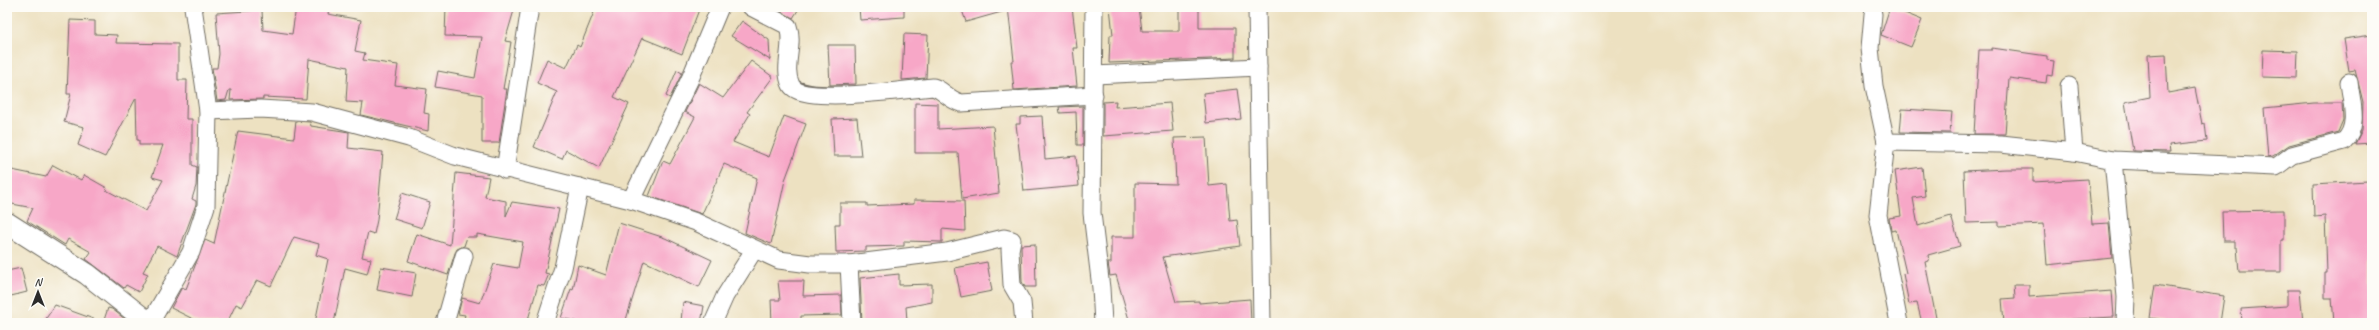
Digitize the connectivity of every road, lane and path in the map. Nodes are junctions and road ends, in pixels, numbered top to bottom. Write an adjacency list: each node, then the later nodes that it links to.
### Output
1 (193, 7): 13 (street)
2 (530, 7): 17 (street)
3 (720, 7): 19 (street)
4 (751, 7): 12 (street)
5 (1094, 7): 9 (street)
6 (1257, 7): 8 (street)
7 (1873, 14): 14 (street)
8 (1258, 67): 9 (street); 31 (street)
9 (1095, 75): 12 (street)
10 (2349, 82): 16 (street)
11 (2070, 86): 15 (street)
12 (1094, 95): 30 (street)
13 (208, 111): 17 (street); 24 (street)
14 (1886, 142): 15 (street); 32 (street)
15 (2074, 152): 16 (street)
16 (2113, 160): 33 (street)
17 (505, 170): 18 (street)
18 (580, 188): 19 (street); 26 (street)
19 (631, 200): 21 (street)
20 (7, 223): 24 (street)
21 (754, 250): 23 (street); 27 (street)
22 (464, 256): 25 (street)
23 (848, 264): 28 (street); 29 (street)
24 (150, 323)
25 (445, 323)
26 (545, 323)
27 (713, 323)
28 (852, 323)
29 (1024, 323)
30 (1103, 323)
31 (1262, 323)
32 (1899, 323)
33 (2125, 323)

